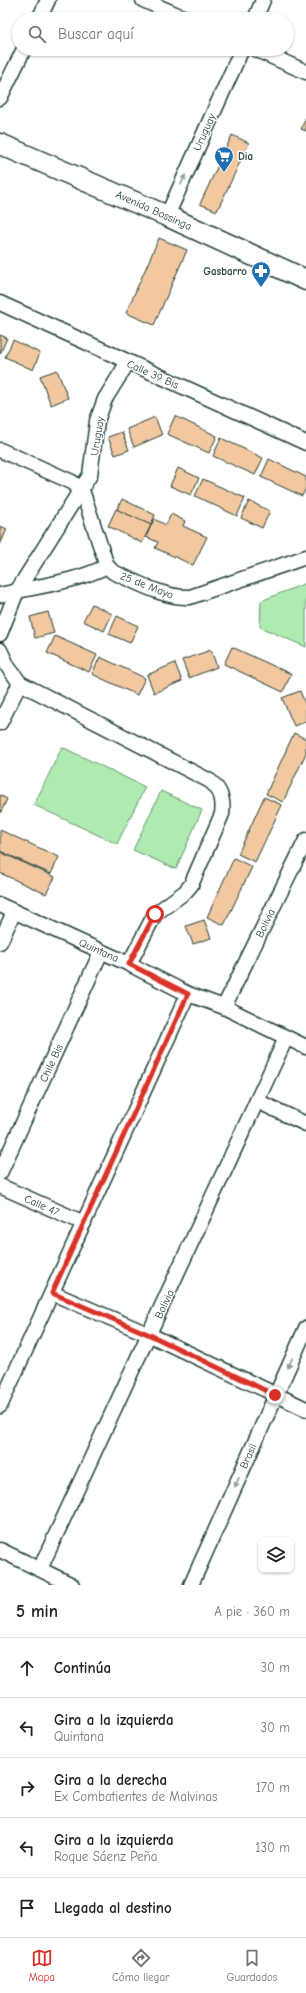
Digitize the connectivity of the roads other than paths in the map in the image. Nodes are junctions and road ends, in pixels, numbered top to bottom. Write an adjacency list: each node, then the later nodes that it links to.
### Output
1 (48, 0): 4 (street)
2 (143, 0): 5 (street)
3 (263, 0): 6 (street)
4 (42, 12)
5 (170, 12)
6 (258, 12)
7 (21, 56): 11 (street)
8 (239, 56): 13 (street, Uruguay, one-way to 8)
9 (271, 56): 10 (street)
10 (306, 72)
11 (0, 98)
12 (0, 144): 13 (main road, Avenida Bossinga)
13 (167, 216): 14 (main road, Avenida Bossinga)
14 (306, 280)
15 (0, 303): 16 (street, Calle 39 Bis)
16 (128, 362): 17 (street, Calle 39 Bis); 19 (street, Uruguay)
17 (306, 443)
18 (0, 450): 19 (street)
19 (82, 490): 21 (street); 22 (street, Uruguay)
20 (306, 556): 21 (street, 25 de Mayo)
21 (106, 566): 22 (street)
22 (17, 591): 23 (street); 24 (street, Uruguay)
23 (0, 595)
24 (0, 634)
25 (0, 650): 26 (street)
26 (20, 683): 27 (street); 33 (street)
27 (0, 723)
28 (306, 840): 35 (street, Bolivia)
29 (0, 905): 30 (street, Quintana)
30 (14, 912): 31 (street); 32 (street, Quintana)
31 (0, 942)
32 (101, 952): 33 (street, Quintana); 40 (street, Chile Bis)
33 (129, 964): 34 (street, Quintana)
34 (188, 994): 35 (street, Quintana); 42 (street)
35 (224, 1007): 36 (street, Quintana)
36 (286, 1038): 37 (street, Quintana); 38 (street, Bolivia)
37 (306, 1047)
38 (257, 1101): 39 (street); 45 (street, Bolivia)
39 (306, 1124)
40 (0, 1174)
41 (0, 1186): 42 (street, Calle 47)
42 (84, 1223): 43 (street)
43 (52, 1293): 45 (street); 47 (street)
44 (306, 1328): 46 (street, Brasil, one-way to 46)
45 (150, 1335): 46 (street); 50 (street, Bolivia)
46 (275, 1395): 48 (street); 52 (street, Brasil, one-way to 52)
47 (0, 1406)
48 (306, 1410)
49 (0, 1550): 50 (street)
50 (40, 1569): 51 (street)
51 (72, 1585)
52 (191, 1585)

